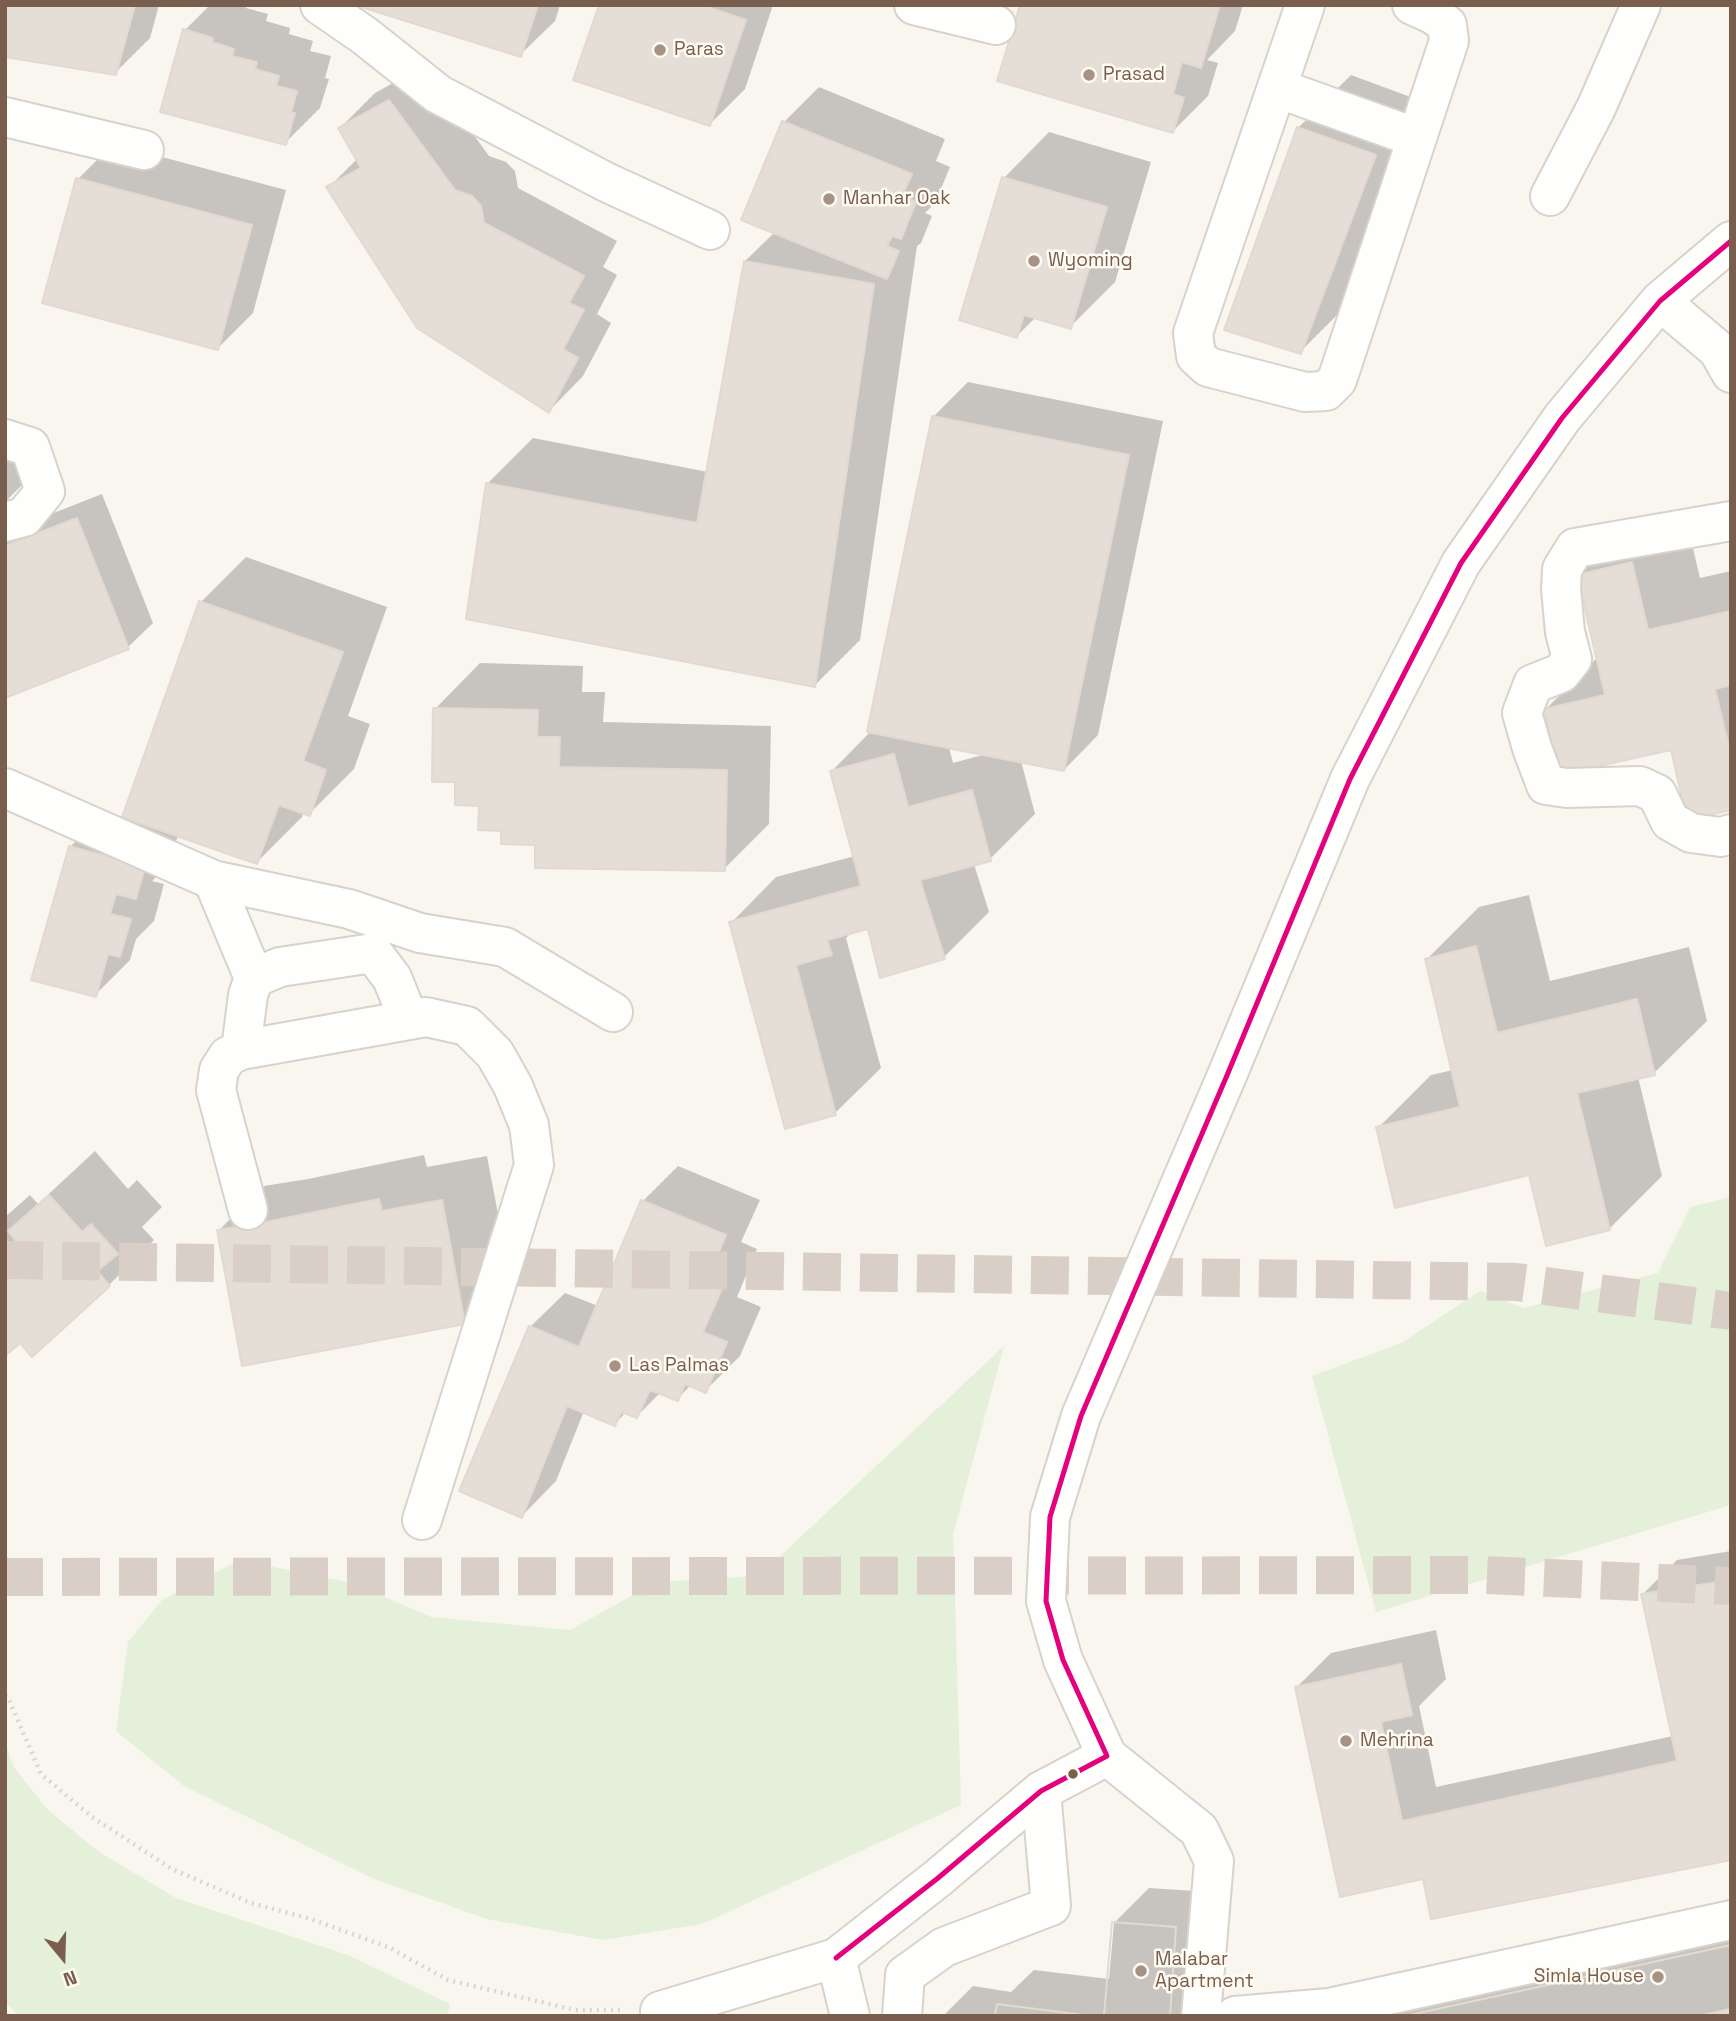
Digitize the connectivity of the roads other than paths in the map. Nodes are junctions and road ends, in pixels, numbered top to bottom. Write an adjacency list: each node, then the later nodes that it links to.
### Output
1 (320, 5): 12 (street)
2 (914, 5): 6 (street)
3 (1305, 5): 7 (street)
4 (1412, 5): 9 (street)
5 (1641, 5): 11 (street)
6 (996, 26)
7 (1277, 88): 9 (street); 9 (street)
8 (5, 117): 10 (street)
9 (1417, 138)
10 (144, 150)
11 (1550, 196)
12 (709, 230)
13 (1731, 241): 14 (street)
14 (1660, 301): 15 (street); 28 (street)
15 (1731, 373)
16 (5, 439): 18 (street)
17 (1731, 521): 20 (street)
18 (5, 522)
19 (5, 788): 21 (street)
20 (1731, 834)
21 (213, 880): 22 (street); 23 (street)
22 (254, 978): 24 (street); 25 (street)
23 (613, 1012)
24 (409, 1020): 25 (street); 27 (street)
25 (242, 1050): 26 (street)
26 (248, 1210)
27 (422, 1520)
28 (1107, 1756): 29 (street); 37 (street)
29 (1041, 1791): 31 (street); 36 (street)
30 (1731, 1920): 33 (street)
31 (836, 1958): 32 (street); 35 (street)
32 (660, 2011)
33 (1330, 2012): 34 (street)
34 (1290, 2014): 38 (street)
35 (849, 2016)
36 (902, 2016)
37 (1201, 2016)
38 (1235, 2016)

